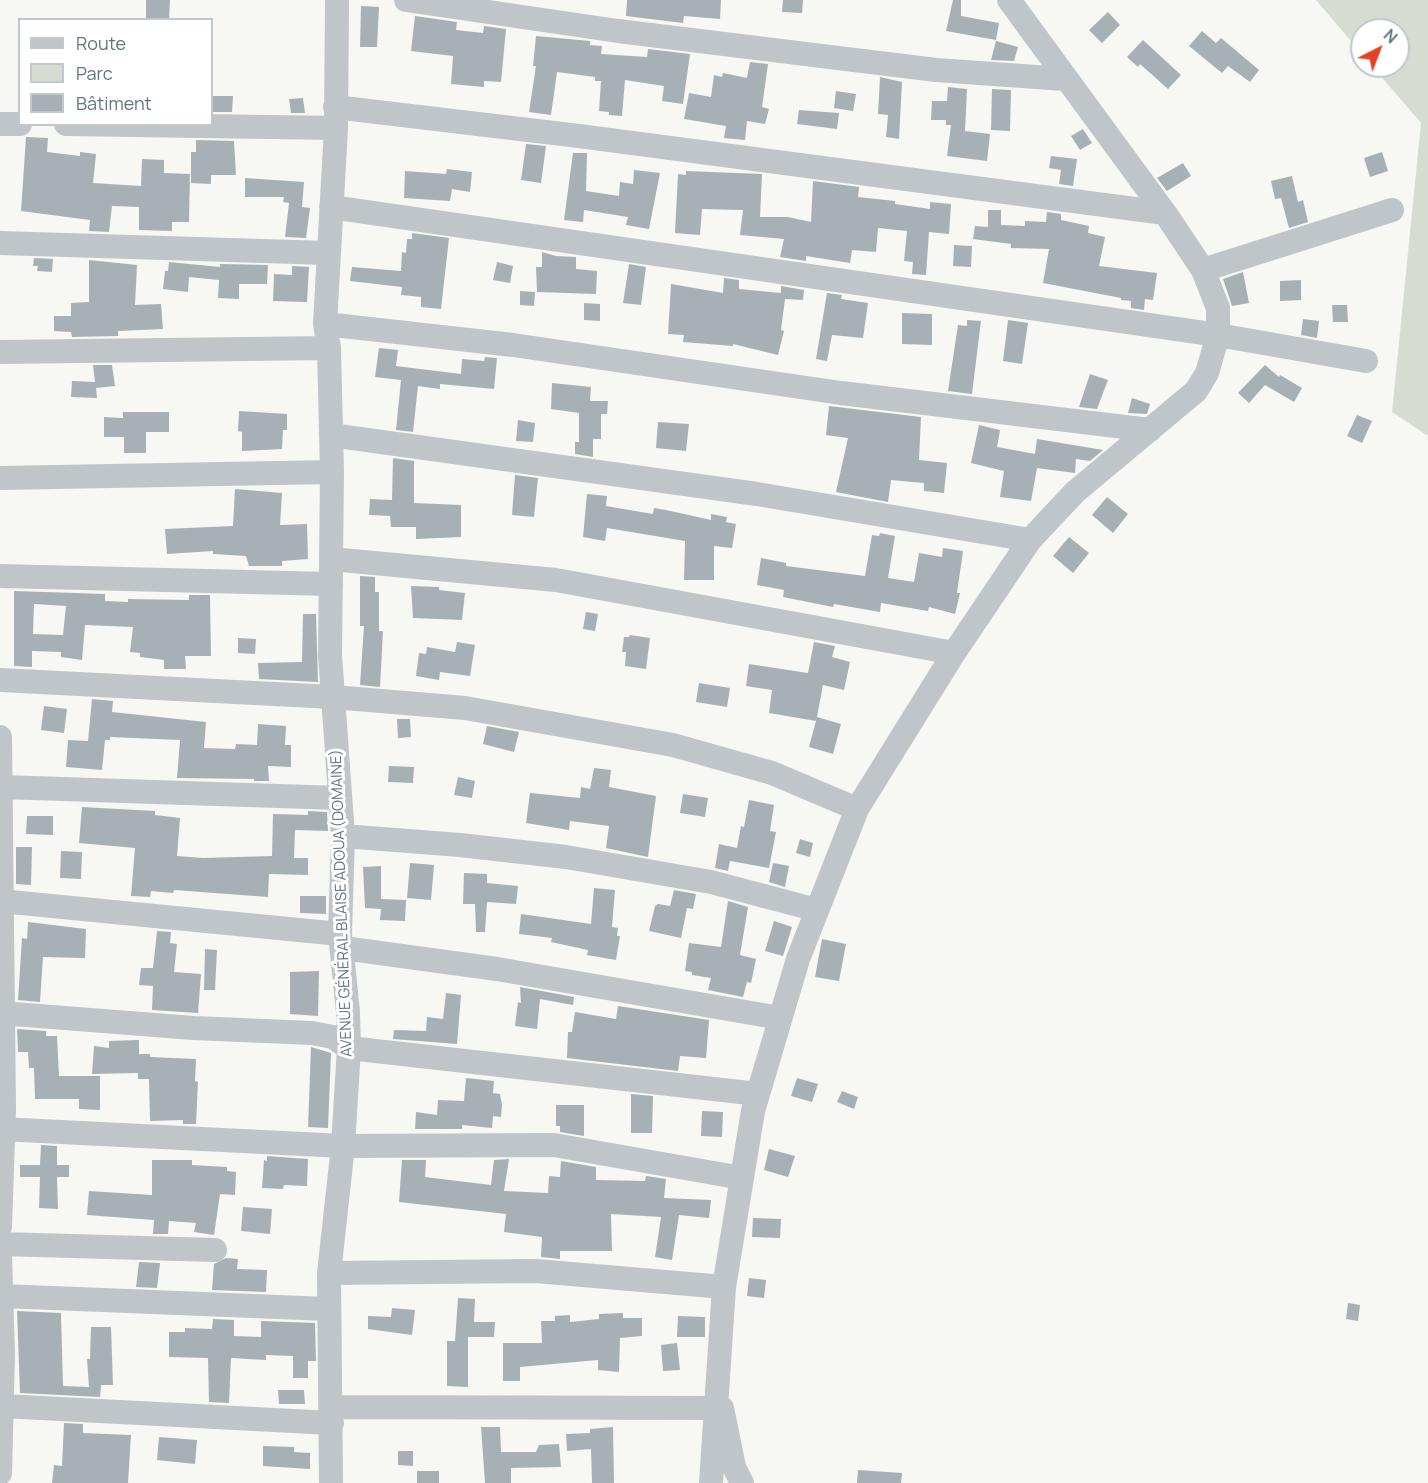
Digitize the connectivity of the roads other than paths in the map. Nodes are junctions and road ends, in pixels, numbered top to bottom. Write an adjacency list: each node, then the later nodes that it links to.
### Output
1 (337, 0): 5 (street, AVENUE GÉNÉRAL BLAISE ADOUA (DOMAINE))
2 (406, 0): 4 (street)
3 (1009, 0): 4 (street)
4 (1065, 79): 11 (street)
5 (336, 118): 6 (street); 9 (street, AVENUE GÉNÉRAL BLAISE ADOUA (DOMAINE)); 11 (street)
6 (213, 121)
7 (0, 124): 8 (street)
8 (18, 124)
9 (331, 207): 13 (street, AVENUE GÉNÉRAL BLAISE ADOUA (DOMAINE)); 16 (street)
10 (1392, 210): 14 (street)
11 (1165, 213): 14 (street)
12 (0, 243): 13 (street)
13 (328, 253): 15 (street, AVENUE GÉNÉRAL BLAISE ADOUA (DOMAINE))
14 (1203, 270): 16 (street)
15 (325, 324): 17 (street, AVENUE GÉNÉRAL BLAISE ADOUA (DOMAINE)); 20 (street)
16 (1218, 335): 19 (street); 20 (street)
17 (329, 348): 18 (street); 21 (street, AVENUE GÉNÉRAL BLAISE ADOUA (DOMAINE))
18 (0, 352)
19 (1366, 361)
20 (1150, 430): 24 (street)
21 (331, 435): 22 (street, AVENUE GÉNÉRAL BLAISE ADOUA (DOMAINE)); 24 (street)
22 (332, 472): 23 (street); 25 (street, AVENUE GÉNÉRAL BLAISE ADOUA (DOMAINE))
23 (0, 478)
24 (1030, 540): 28 (street)
25 (331, 559): 27 (street, AVENUE GÉNÉRAL BLAISE ADOUA (DOMAINE)); 28 (street)
26 (0, 576): 27 (street)
27 (331, 584): 30 (street, AVENUE GÉNÉRAL BLAISE ADOUA (DOMAINE))
28 (954, 653): 34 (street)
29 (0, 680): 30 (street)
30 (333, 697): 33 (street, AVENUE GÉNÉRAL BLAISE ADOUA (DOMAINE)); 34 (street)
31 (0, 737): 32 (street)
32 (1, 787): 33 (street); 36 (street)
33 (340, 798): 35 (street, AVENUE GÉNÉRAL BLAISE ADOUA (DOMAINE))
34 (857, 809): 37 (street)
35 (343, 836): 37 (street); 38 (street, AVENUE GÉNÉRAL BLAISE ADOUA (DOMAINE))
36 (1, 902): 38 (street); 39 (street)
37 (817, 910): 40 (street)
38 (342, 941): 40 (street); 41 (street, AVENUE GÉNÉRAL BLAISE ADOUA (DOMAINE))
39 (2, 1013): 41 (street); 43 (street)
40 (780, 1018): 42 (street)
41 (349, 1048): 42 (street); 44 (street, AVENUE GÉNÉRAL BLAISE ADOUA (DOMAINE))
42 (758, 1094): 45 (street)
43 (2, 1129): 44 (street); 46 (street)
44 (343, 1146): 45 (street); 50 (street, AVENUE GÉNÉRAL BLAISE ADOUA (DOMAINE))
45 (742, 1178): 51 (street)
46 (0, 1227)
47 (0, 1244): 48 (street)
48 (215, 1250)
49 (0, 1255): 52 (street)
50 (329, 1273): 51 (street); 53 (street, AVENUE GÉNÉRAL BLAISE ADOUA (DOMAINE))
51 (724, 1287): 56 (street)
52 (2, 1296): 53 (street); 54 (street)
53 (328, 1309): 57 (street, AVENUE GÉNÉRAL BLAISE ADOUA (DOMAINE))
54 (2, 1354): 55 (street)
55 (3, 1406): 57 (street); 58 (street)
56 (715, 1407): 57 (street); 61 (street); 62 (street)
57 (332, 1415): 60 (street, AVENUE GÉNÉRAL BLAISE ADOUA (DOMAINE))
58 (0, 1473): 59 (street)
59 (0, 1483)
60 (331, 1483)
61 (711, 1483)
62 (742, 1483)

